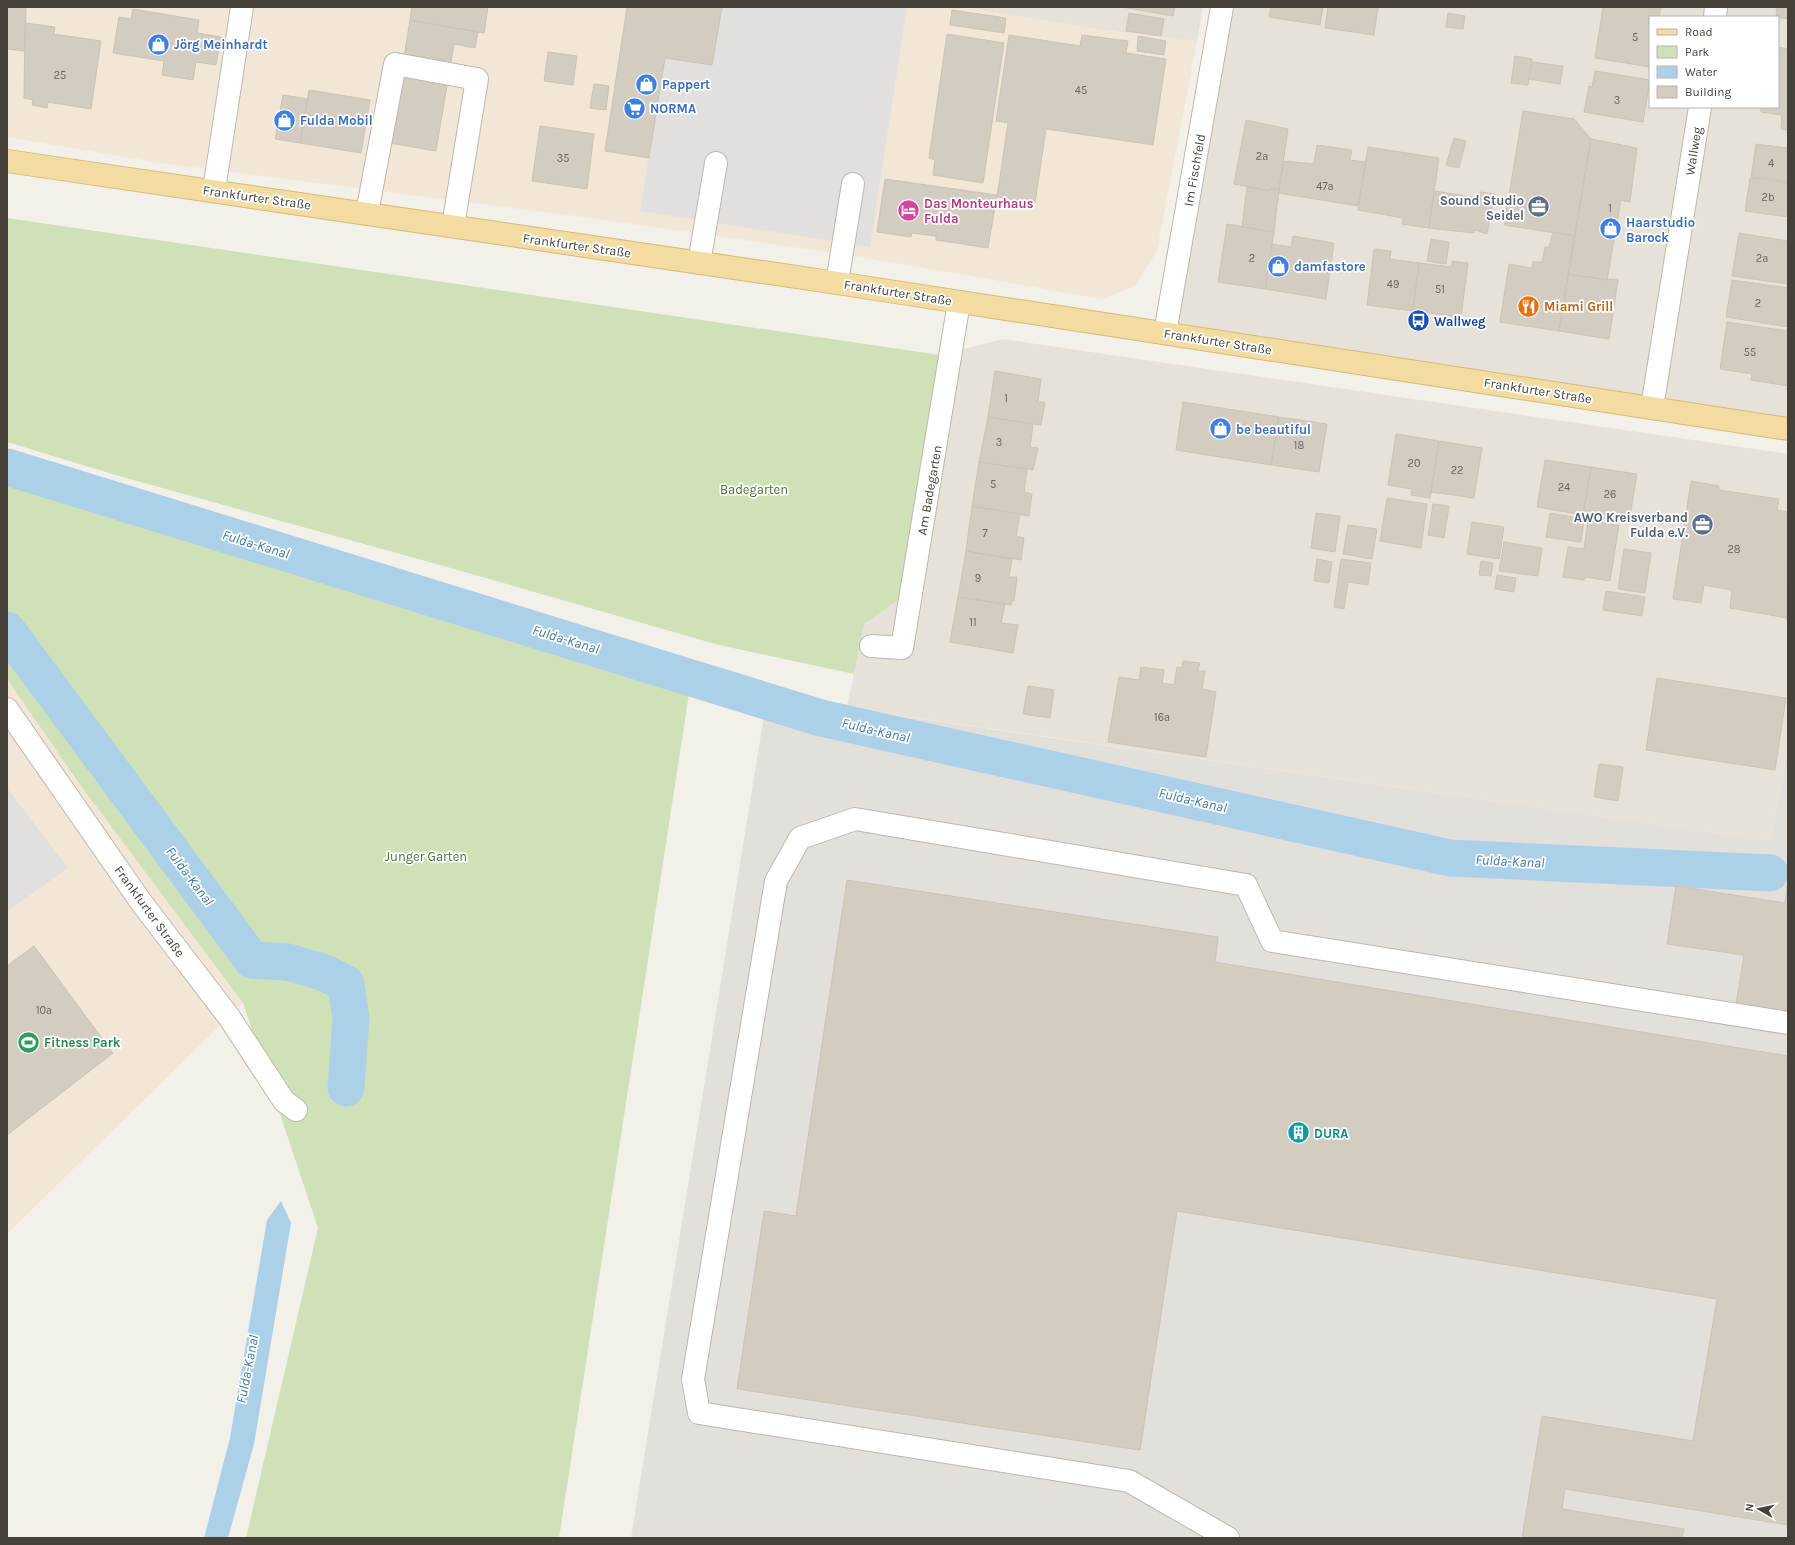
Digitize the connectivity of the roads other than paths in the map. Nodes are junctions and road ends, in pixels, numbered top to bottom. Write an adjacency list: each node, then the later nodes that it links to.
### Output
1 (242, 7): 7 (street)
2 (1222, 7): 13 (street, Im Fischfeld)
3 (1700, 108): 14 (street, Wallweg)
4 (7, 161): 7 (main road, Frankfurter Straße)
5 (716, 163): 10 (street)
6 (853, 184): 11 (street)
7 (214, 190): 8 (main road, Frankfurter Straße)
8 (367, 213): 9 (main road, Frankfurter Straße); 9 (street)
9 (453, 226): 10 (main road, Frankfurter Straße)
10 (699, 263): 11 (main road, Frankfurter Straße)
11 (836, 283): 12 (main road, Frankfurter Straße)
12 (959, 302): 13 (main road, Frankfurter Straße); 16 (street, Am Badegarten)
13 (1165, 333): 14 (main road, Frankfurter Straße)
14 (1652, 408): 15 (main road, Frankfurter Straße)
15 (1788, 429)
16 (871, 646)
17 (7, 709): 19 (street, Frankfurter Straße)
18 (1788, 1023): 20 (street)
19 (296, 1110)
20 (1228, 1538)

